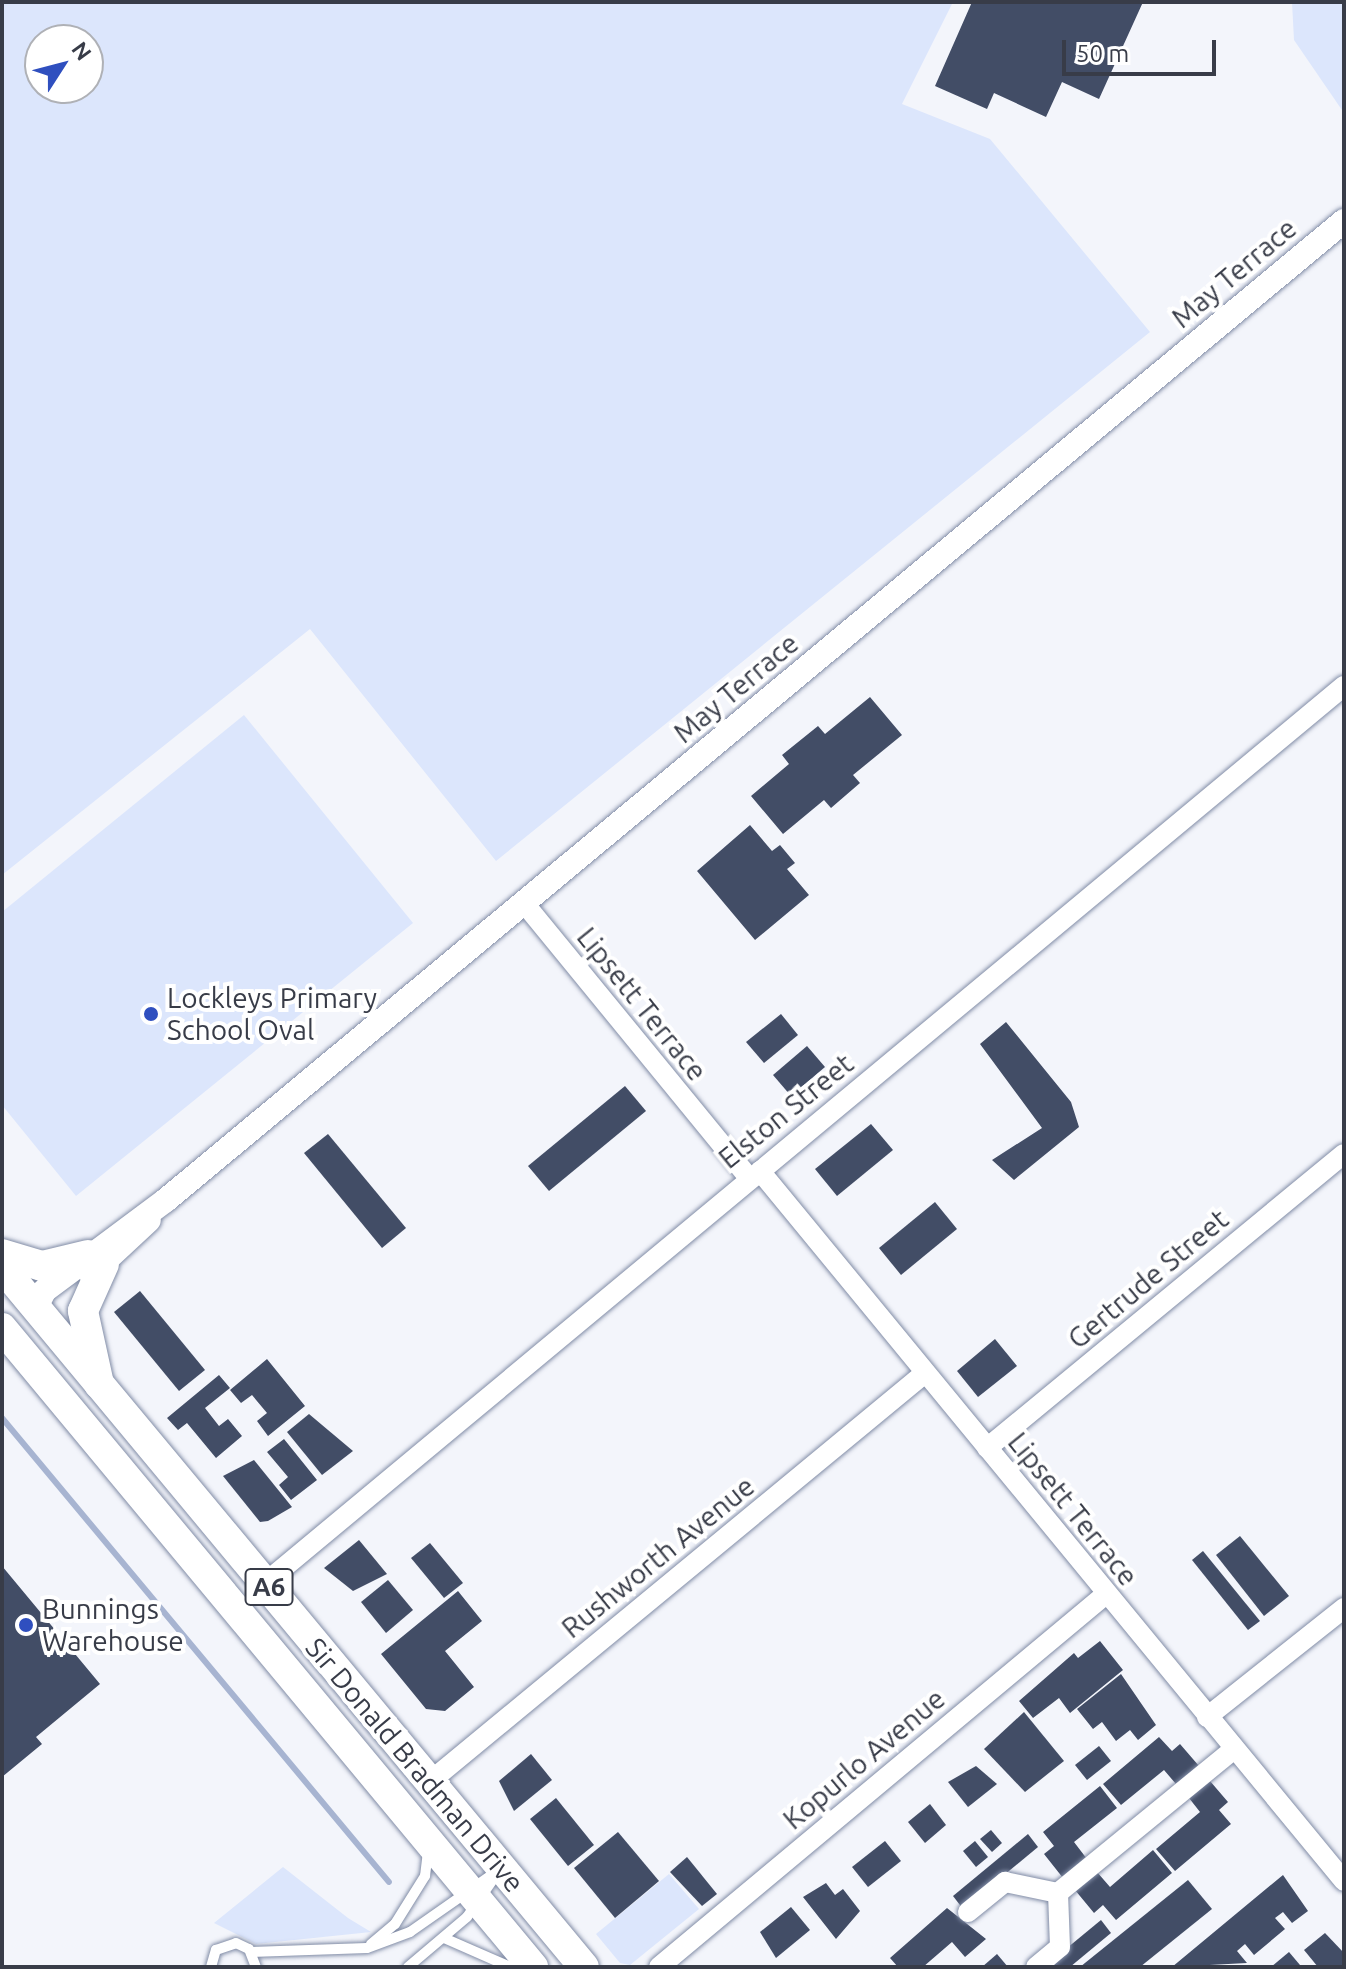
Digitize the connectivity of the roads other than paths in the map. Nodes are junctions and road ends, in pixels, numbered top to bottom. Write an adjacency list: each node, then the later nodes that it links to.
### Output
1 (1344, 221): 3 (street, May Terrace)
2 (1344, 686): 5 (street, Elston Street)
3 (524, 903): 5 (street, Lipsett Terrace); 7 (street, May Terrace)
4 (1344, 1154): 15 (street, Gertrude Street)
5 (754, 1174): 12 (street, Lipsett Terrace); 16 (street, Elston Street)
6 (2, 1254): 7 (main road)
7 (96, 1260): 10 (street, May Terrace); 13 (main road)
8 (2, 1267): 10 (main road, Sir Donald Bradman Drive / A6)
9 (2, 1301): 10 (main road)
10 (36, 1307): 13 (main road, Sir Donald Bradman Drive / A6); 14 (main road)
11 (4, 1336): 14 (main road, Sir Donald Bradman Drive / A6)
12 (925, 1373): 15 (street, Lipsett Terrace); 21 (street, Rushworth Avenue)
13 (100, 1390): 16 (main road, Sir Donald Bradman Drive / A6)
14 (56, 1394): 22 (main road, Sir Donald Bradman Drive / A6)
15 (987, 1448): 17 (street, Lipsett Terrace)
16 (265, 1583): 21 (main road, Sir Donald Bradman Drive / A6)
17 (1106, 1594): 19 (street, Lipsett Terrace); 37 (street, Kopurlo Avenue)
18 (1344, 1608): 19 (street)
19 (1207, 1717): 20 (street, Lipsett Terrace)
20 (1234, 1749): 24 (street, Lipsett Terrace); 25 (street)
21 (427, 1784): 23 (main road, Sir Donald Bradman Drive / A6)
22 (427, 1839): 26 (main road, Sir Donald Bradman Drive / A6); 29 (lane)
23 (500, 1870): 26 (lane); 26 (lane); 36 (main road, Sir Donald Bradman Drive / A6)
24 (1344, 1881)
25 (1058, 1893): 27 (street); 38 (street)
26 (462, 1905): 28 (lane); 29 (lane); 35 (main road, Sir Donald Bradman Drive / A6)
27 (968, 1912)
28 (444, 1938): 33 (lane); 34 (lane)
29 (367, 1948): 30 (lane)
30 (251, 1952): 31 (lane); 32 (lane)
31 (211, 1967)
32 (256, 1967)
33 (408, 1967)
34 (510, 1967)
35 (533, 1967)
36 (584, 1967)
37 (659, 1967)
38 (1036, 1967)

